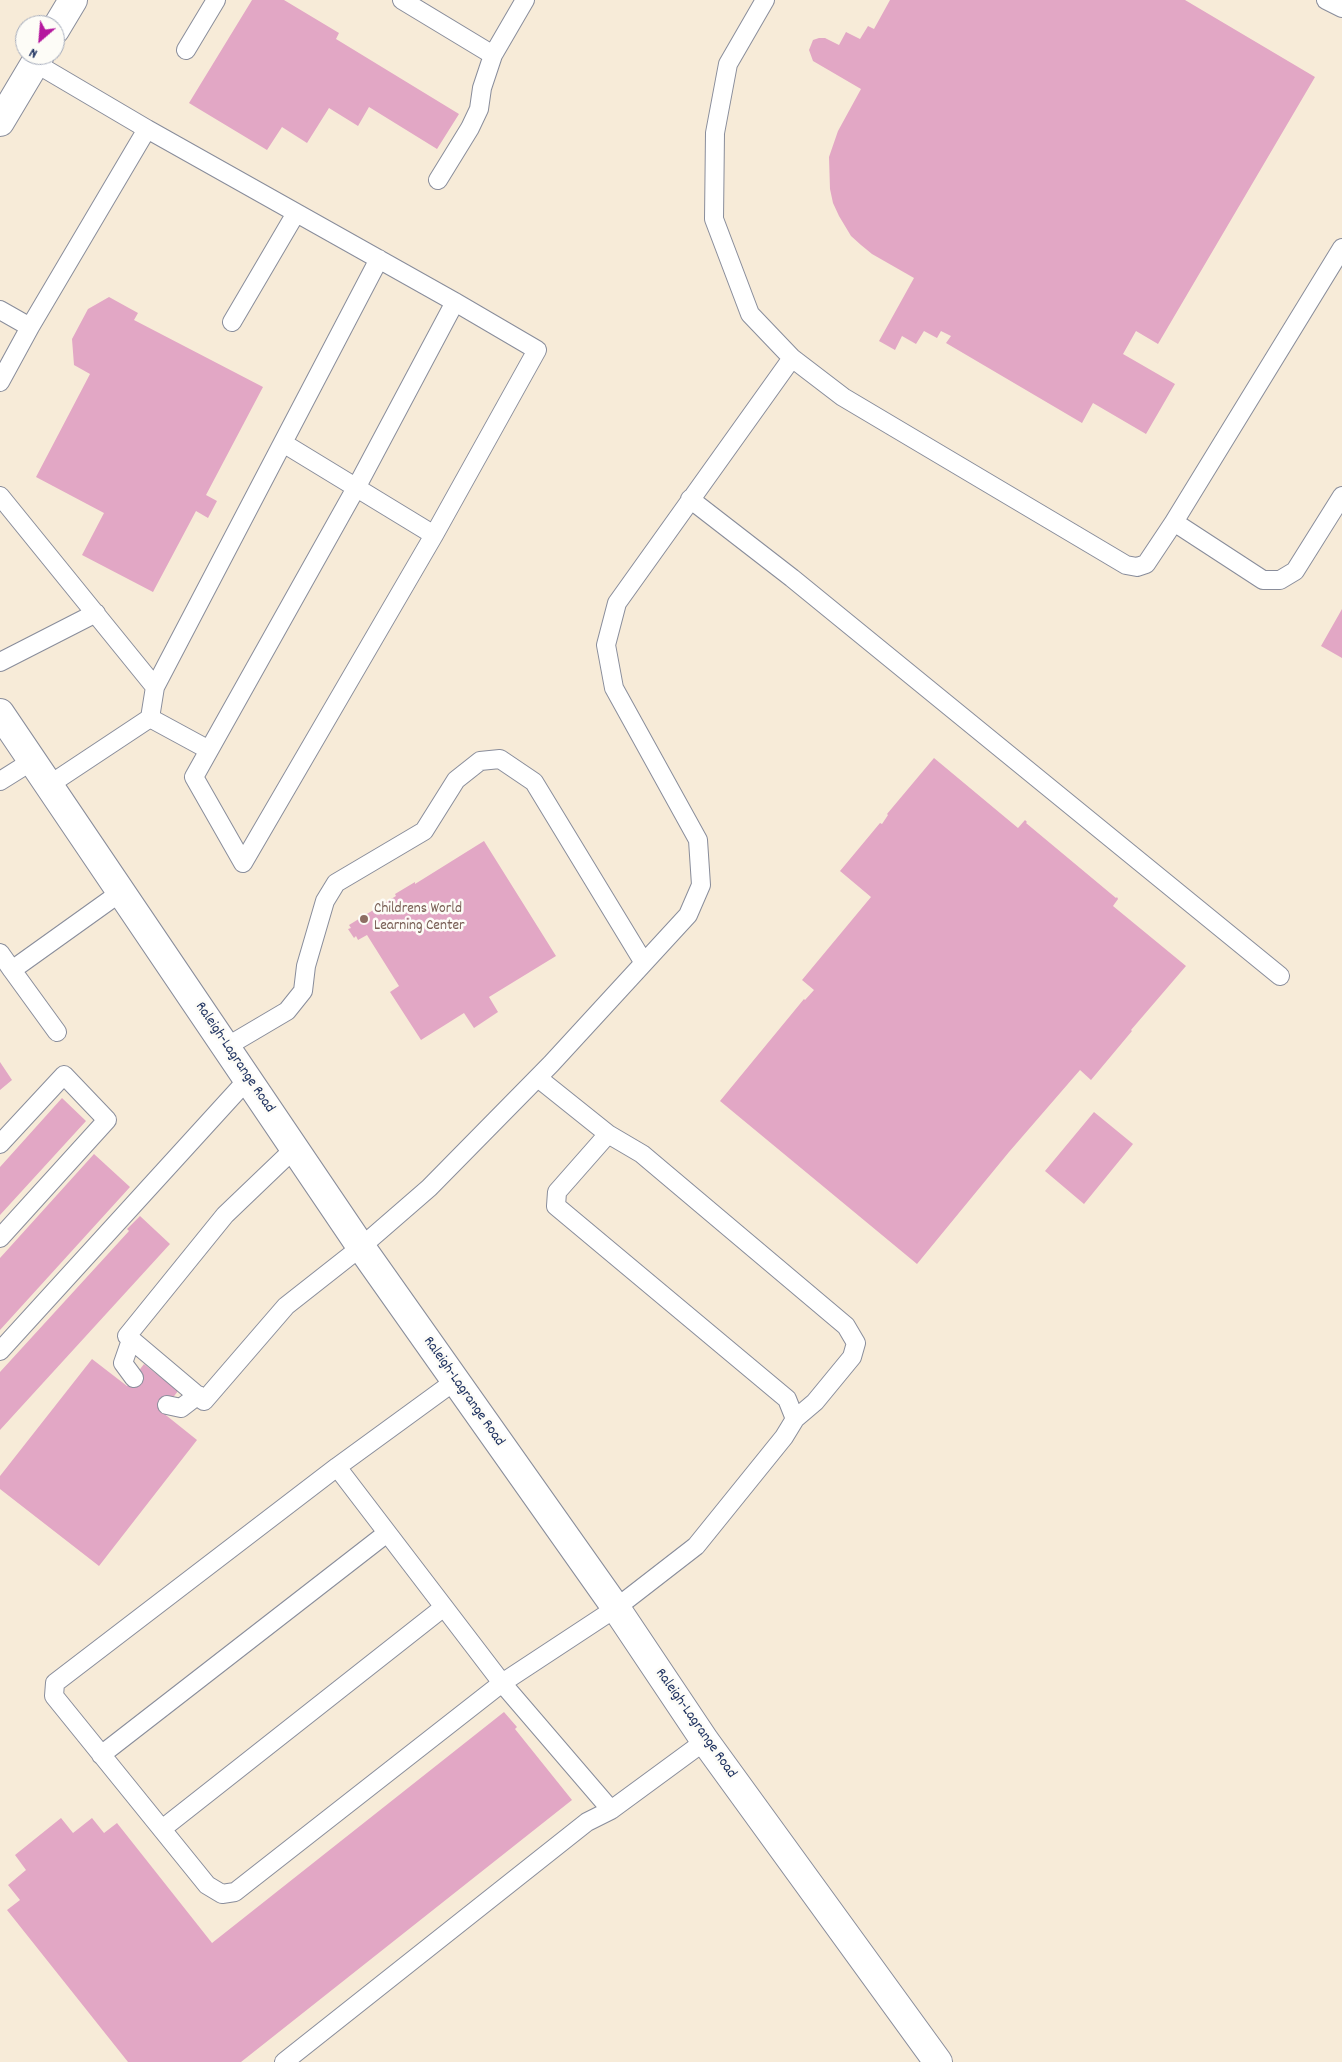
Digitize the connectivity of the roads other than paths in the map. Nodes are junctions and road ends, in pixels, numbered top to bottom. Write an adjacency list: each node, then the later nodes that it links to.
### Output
1 (73, 0): 8 (main road)
2 (216, 0): 9 (lane)
3 (402, 0): 10 (lane)
4 (526, 0): 10 (lane)
5 (765, 0): 23 (lane)
6 (1326, 0): 7 (lane)
7 (1342, 8)
8 (64, 15)
9 (186, 50)
10 (493, 55): 15 (lane)
11 (34, 65): 13 (main road)
12 (47, 65): 14 (lane)
13 (0, 122)
14 (147, 128): 16 (lane); 22 (lane)
15 (438, 180)
16 (296, 213): 18 (lane); 21 (lane)
17 (1342, 248): 30 (lane)
18 (379, 260): 19 (lane); 25 (lane)
19 (454, 302): 26 (lane); 31 (lane)
20 (0, 310): 22 (lane)
21 (232, 322)
22 (30, 327): 24 (lane)
23 (792, 358): 29 (lane); 30 (lane)
24 (0, 382)
25 (282, 444): 26 (lane); 34 (lane)
26 (356, 488): 31 (lane); 37 (lane)
27 (0, 496): 32 (lane)
28 (1342, 496): 30 (lane)
29 (690, 499): 43 (lane); 45 (lane)
30 (1174, 522)
31 (434, 535): 37 (lane)
32 (96, 613): 33 (lane); 34 (lane)
33 (0, 662)
34 (155, 687): 36 (lane)
35 (0, 713): 38 (main road, Raleigh-Lagrange Road)
36 (150, 718): 37 (lane); 40 (lane)
37 (209, 750)
38 (32, 760): 39 (lane); 40 (main road, Raleigh-Lagrange Road)
39 (0, 781)
40 (49, 786): 41 (main road, Raleigh-Lagrange Road)
41 (122, 892): 44 (lane); 47 (main road, Raleigh-Lagrange Road)
42 (0, 953): 44 (lane)
43 (644, 963): 47 (lane); 48 (lane)
44 (12, 970): 46 (lane)
45 (1280, 976)
46 (57, 1032)
47 (226, 1047): 49 (main road, Raleigh-Lagrange Road)
48 (538, 1078): 50 (lane); 54 (lane)
49 (248, 1079): 52 (main road, Raleigh-Lagrange Road); 56 (lane)
50 (608, 1134): 61 (lane); 61 (lane)
51 (0, 1144): 53 (lane)
52 (295, 1148): 54 (main road, Raleigh-Lagrange Road); 55 (lane)
53 (0, 1238)
54 (362, 1246): 58 (main road, Raleigh-Lagrange Road); 59 (lane)
55 (132, 1340): 57 (lane); 59 (lane)
56 (0, 1351)
57 (134, 1378)
58 (455, 1380): 62 (lane); 65 (main road, Raleigh-Lagrange Road)
59 (198, 1395): 60 (lane)
60 (167, 1405)
61 (795, 1419): 65 (lane)
62 (337, 1467): 63 (lane); 68 (lane)
63 (388, 1532): 64 (lane); 68 (lane)
64 (444, 1607): 66 (lane); 70 (lane)
65 (616, 1608): 66 (lane); 67 (main road, Raleigh-Lagrange Road)
66 (502, 1683): 69 (lane); 70 (lane)
67 (705, 1741): 69 (lane); 72 (main road, Raleigh-Lagrange Road)
68 (101, 1754): 70 (lane)
69 (611, 1810): 71 (lane)
70 (162, 1830)
71 (284, 2062)
72 (938, 2062)

